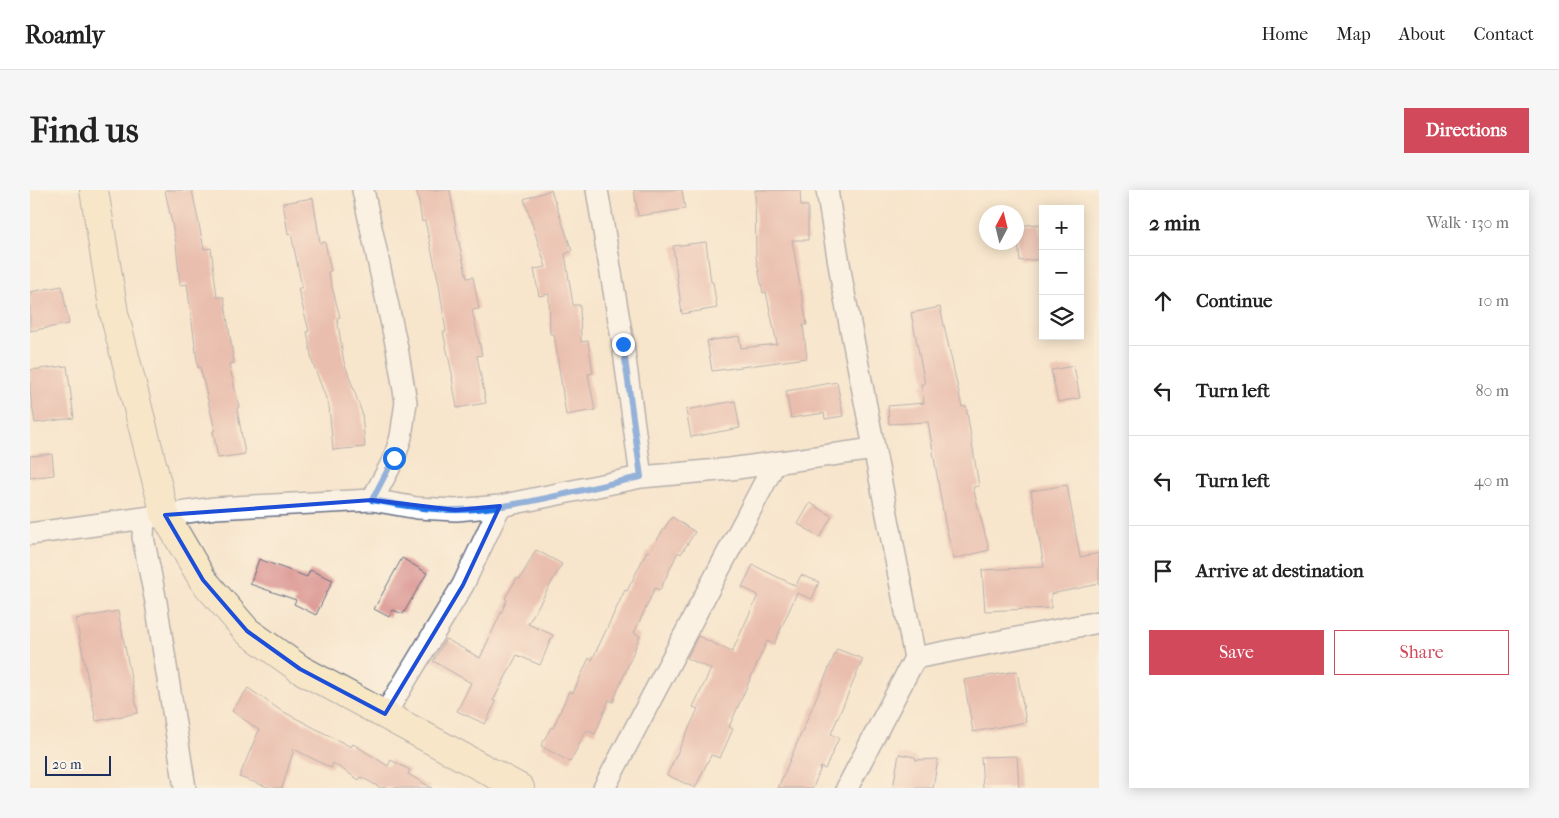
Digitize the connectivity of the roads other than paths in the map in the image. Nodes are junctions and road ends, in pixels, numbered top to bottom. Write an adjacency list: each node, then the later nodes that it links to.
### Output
1 (94, 190): 10 (main road)
2 (362, 190): 8 (street)
3 (597, 190): 7 (street)
4 (827, 190): 5 (street)
5 (874, 449): 6 (street); 13 (street)
6 (775, 463): 7 (street); 17 (street)
7 (641, 477): 9 (street)
8 (372, 500): 9 (street); 10 (street)
9 (500, 506): 14 (street)
10 (154, 516): 11 (street); 14 (main road); 15 (street)
11 (30, 534)
12 (1099, 622): 13 (street)
13 (915, 658): 18 (street)
14 (385, 714): 16 (main road)
15 (185, 788)
16 (520, 788)
17 (604, 788)
18 (847, 788)

